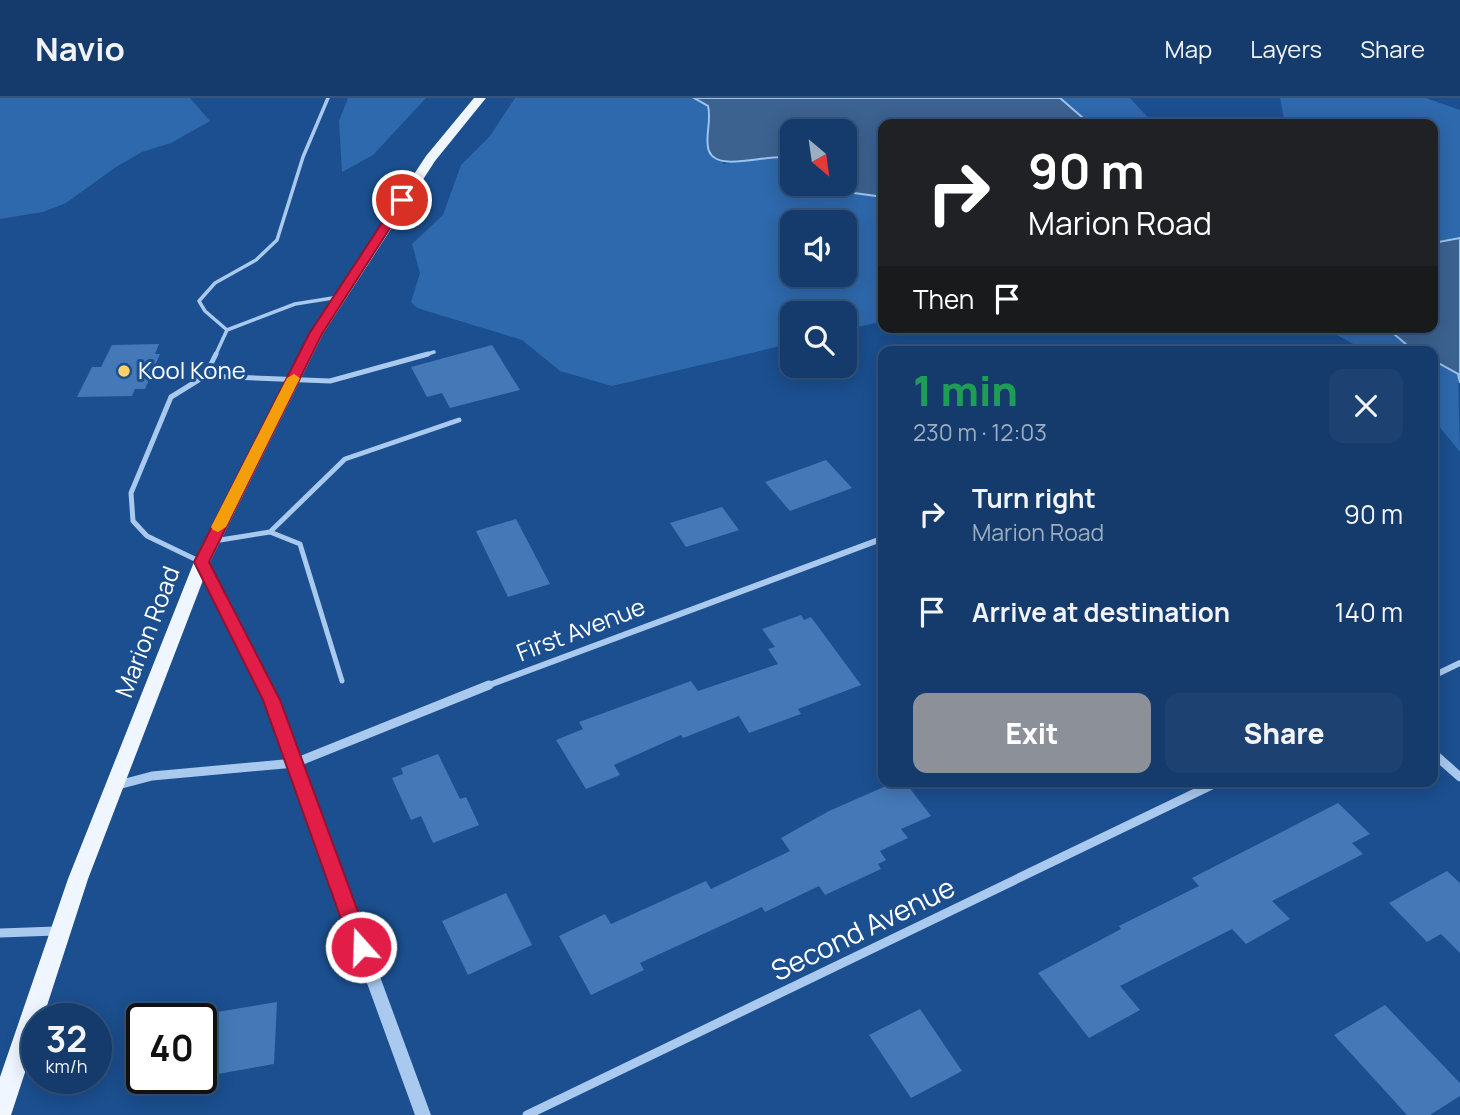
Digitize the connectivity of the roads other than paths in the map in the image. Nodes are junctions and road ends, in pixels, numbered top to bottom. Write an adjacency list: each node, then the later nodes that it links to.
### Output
1 (328, 98): 4 (lane)
2 (480, 98): 3 (main road, Marion Road)
3 (339, 297): 4 (lane); 7 (main road, Marion Road)
4 (227, 330): 6 (lane)
5 (434, 352): 7 (lane)
6 (205, 376): 7 (lane); 12 (lane)
7 (293, 380): 11 (main road, Marion Road)
8 (459, 420): 9 (lane)
9 (270, 532): 11 (lane); 15 (lane)
10 (878, 540): 17 (street, First Avenue)
11 (211, 541): 12 (main road, Marion Road)
12 (202, 562): 17 (street); 19 (main road, Marion Road)
13 (1460, 663): 14 (street)
14 (1438, 674)
15 (342, 681)
16 (1438, 757): 18 (street)
17 (295, 763): 19 (street, First Avenue); 24 (street)
18 (1460, 777)
19 (114, 787): 21 (main road, Marion Road)
20 (1208, 787): 25 (street, Second Avenue)
21 (61, 931): 22 (street); 23 (main road, Marion Road)
22 (0, 933)
23 (0, 1112)
24 (423, 1115)
25 (527, 1115)

